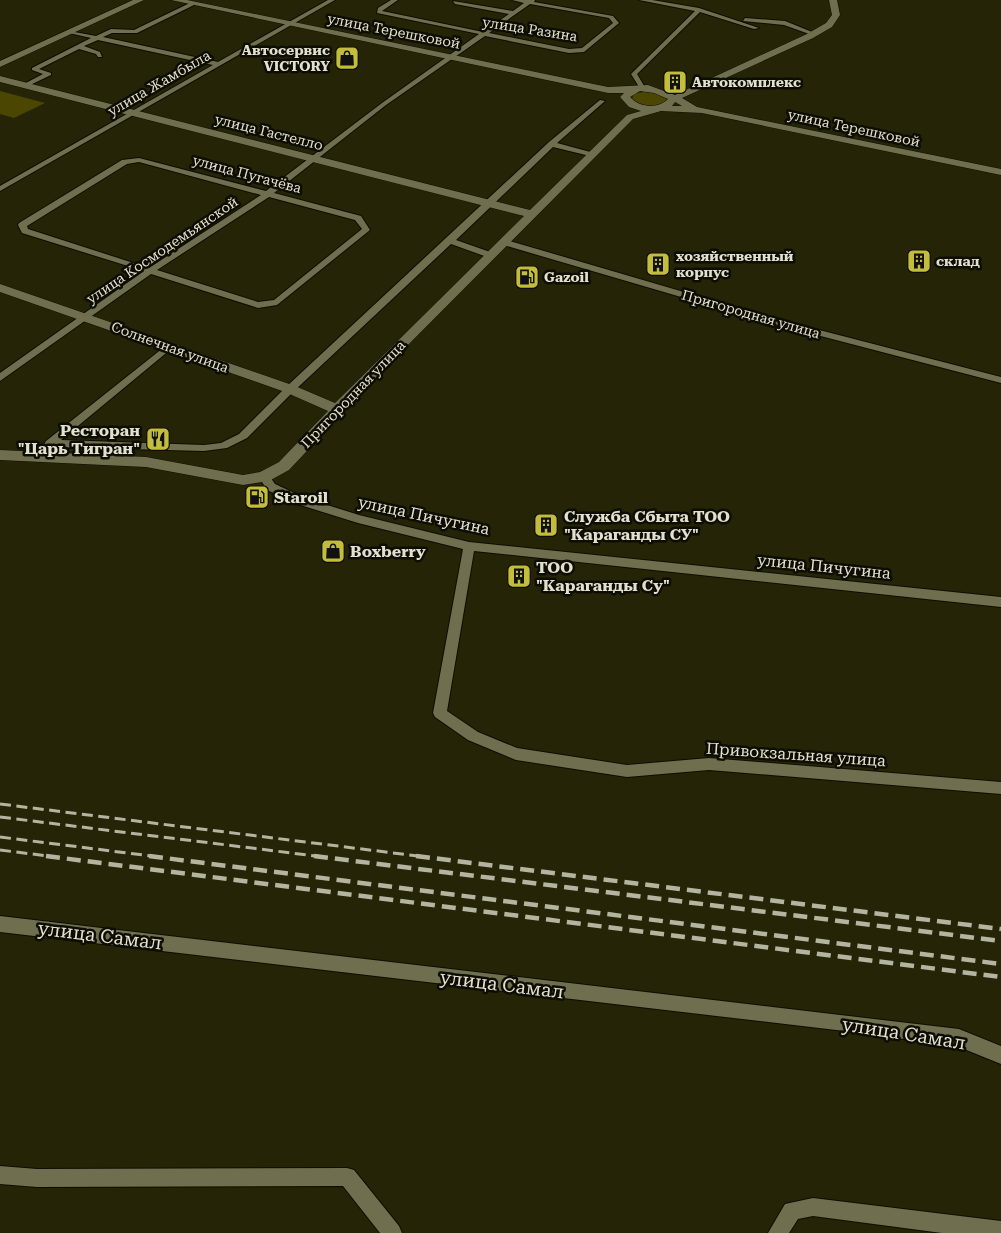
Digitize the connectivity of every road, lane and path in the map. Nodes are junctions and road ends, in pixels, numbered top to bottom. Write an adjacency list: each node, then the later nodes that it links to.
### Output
1 (140, 0): 18 (street)
2 (175, 0): 10 (street, улица Терешковой)
3 (332, 0): 15 (street, улица Жамбыла)
4 (395, 0): 20 (street, улица Разина)
5 (515, 0): 8 (street, улица Разина)
6 (642, 0): 11 (street)
7 (833, 0): 19 (street)
8 (530, 1): 12 (street, улица Космодемьянской); 20 (street, улица Разина)
9 (455, 2): 12 (street)
10 (192, 4): 15 (street, улица Терешковой); 17 (street)
11 (698, 10): 13 (street); 29 (street)
12 (514, 13): 20 (street, улица Космодемьянской)
13 (723, 18): 16 (street); 19 (street)
14 (128, 23): 17 (street)
15 (290, 24): 24 (street, улица Терешковой); 26 (street, улица Жамбыла)
16 (756, 28)
17 (114, 31): 21 (street)
18 (71, 32): 21 (street); 25 (street)
19 (814, 34): 32 (street)
20 (484, 35): 24 (street, улица Космодемьянской)
21 (98, 38): 22 (street); 26 (street)
22 (80, 46): 23 (street); 28 (street)
23 (100, 56)
24 (452, 57): 30 (street, улица Терешковой); 42 (street, улица Космодемьянской)
25 (0, 64)
26 (216, 64): 38 (street, улица Жамбыла)
27 (0, 79): 28 (street, улица Гастелло)
28 (26, 85): 38 (street, улица Гастелло)
29 (639, 89): 30 (street, улица Терешковой); 31 (street, улица Терешковой); 35 (street)
30 (608, 90): 35 (street, улица Терешковой)
31 (665, 92): 32 (street); 33 (street, улица Терешковой)
32 (688, 92): 33 (street)
33 (673, 99): 36 (street); 37 (street, улица Терешковой)
34 (602, 101): 40 (street)
35 (626, 101): 36 (street, улица Терешковой); 39 (street)
36 (660, 108): 37 (street, улица Терешковой); 39 (street)
37 (702, 110): 43 (street, улица Терешковой)
38 (134, 112): 42 (street, улица Гастелло); 44 (street, улица Жамбыла)
39 (630, 117): 41 (street, Пригородная улица)
40 (552, 144): 41 (street); 46 (street)
41 (591, 155): 47 (street, Пригородная улица)
42 (315, 158): 45 (street, улица Космодемьянской); 46 (street, улица Гастелло)
43 (1001, 172)
44 (0, 189)
45 (268, 193): 51 (street, улица Космодемьянской); 51 (street, улица Пугачёва); 51 (street, улица Пугачёва)
46 (490, 204): 47 (street, улица Гастелло); 48 (street)
47 (531, 214): 49 (street, Пригородная улица)
48 (450, 241): 50 (street); 57 (street)
49 (503, 242): 50 (street, Пригородная улица); 56 (street, Пригородная улица)
50 (490, 255): 58 (street, Пригородная улица)
51 (150, 271): 53 (street, улица Космодемьянской)
52 (0, 288): 53 (street, Солнечная улица)
53 (86, 317): 54 (street, Солнечная улица); 55 (street, улица Космодемьянской)
54 (168, 346): 57 (street, Солнечная улица); 60 (street)
55 (0, 378)
56 (1001, 380)
57 (290, 390): 58 (street, Солнечная улица); 59 (street)
58 (339, 410): 63 (street, Пригородная улица)
59 (144, 447): 60 (street); 62 (street)
60 (47, 449): 61 (street); 62 (street)
61 (0, 455)
62 (135, 462): 63 (street)
63 (264, 477): 64 (street, улица Пичугина)
64 (469, 546): 65 (street, улица Пичугина); 66 (street, Привокзальная улица)
65 (1001, 602)
66 (1001, 788)
67 (0, 924): 68 (street, улица Самал)
68 (1001, 1055)
69 (0, 1175): 71 (street)
70 (1001, 1231): 72 (street)
71 (392, 1233)
72 (778, 1233)

